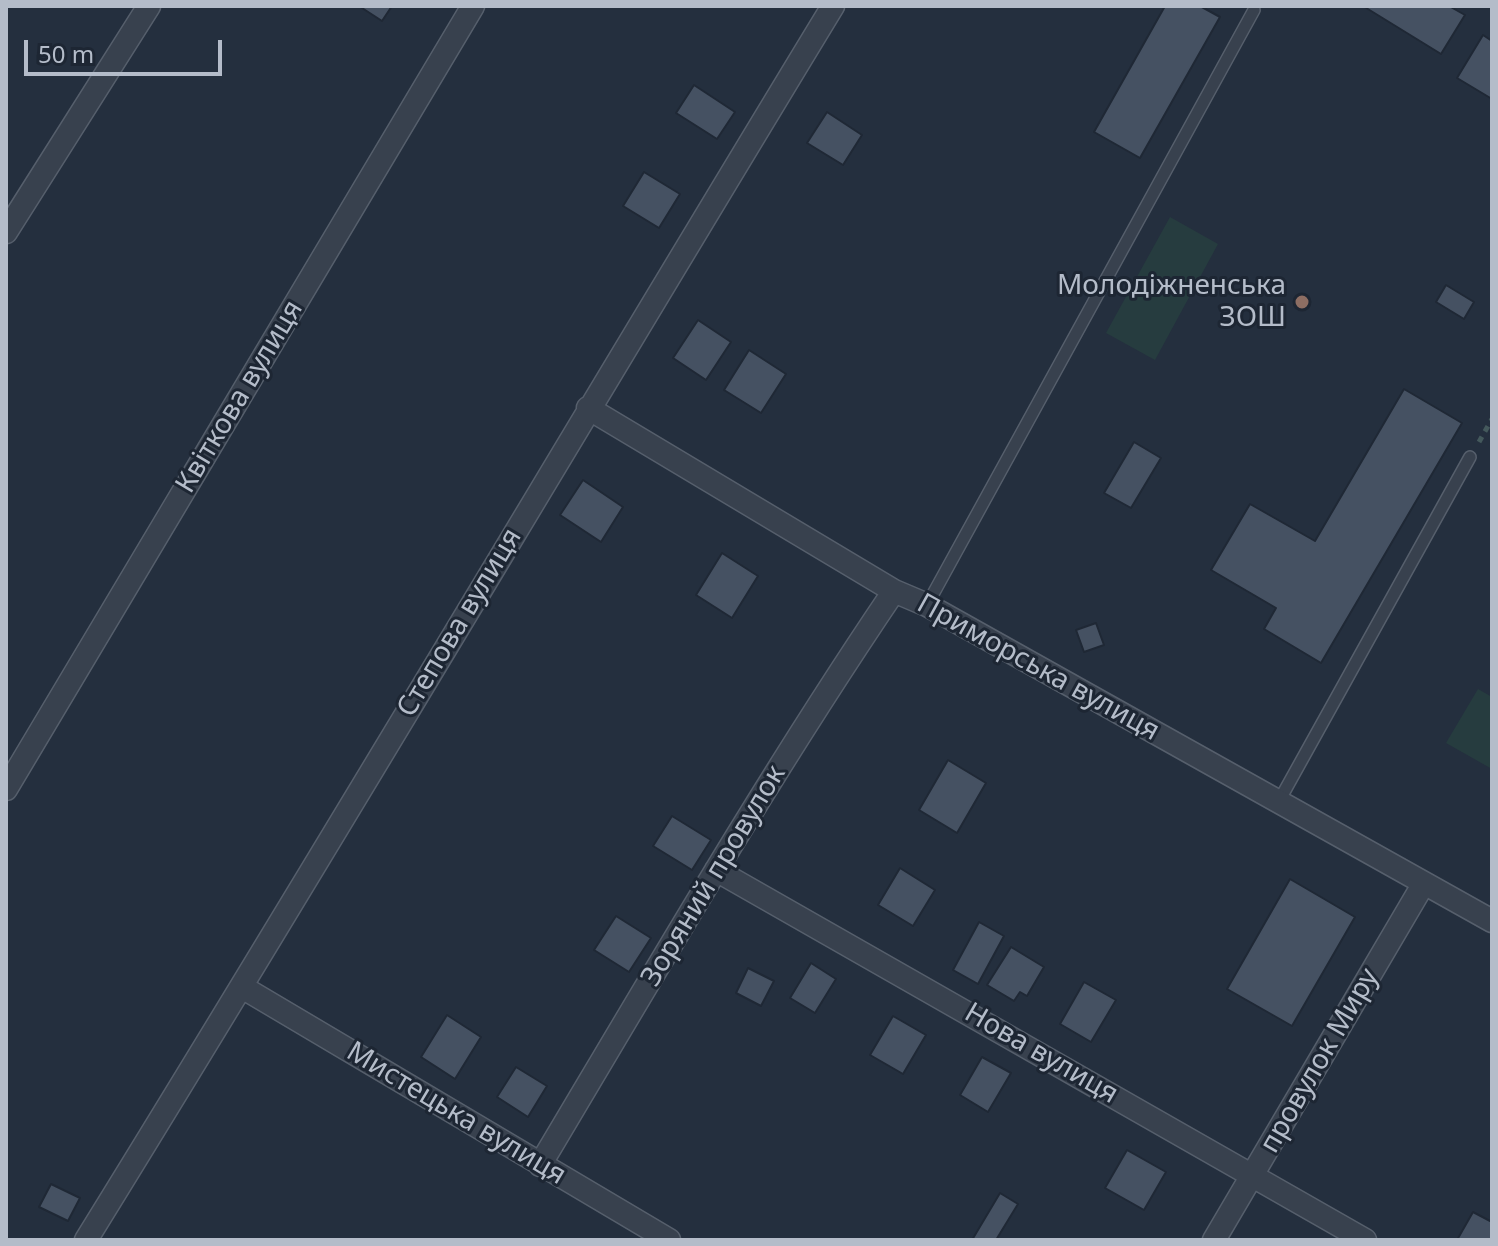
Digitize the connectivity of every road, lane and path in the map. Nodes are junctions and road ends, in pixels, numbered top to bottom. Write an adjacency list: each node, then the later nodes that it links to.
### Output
1 (149, 6): 5 (street)
2 (473, 6): 11 (street, Квіткова вулиця)
3 (833, 6): 6 (street, Степова вулиця)
4 (1254, 10): 10 (lane)
5 (6, 232)
6 (588, 408): 9 (street, Приморська вулиця); 16 (street, Степова вулиця)
7 (1492, 419): 8 (path)
8 (1470, 457): 12 (lane)
9 (894, 591): 10 (street, Приморська вулиця); 13 (street, Зоряний провулок)
10 (927, 605): 12 (street, Приморська вулиця)
11 (6, 789)
12 (1279, 801): 14 (street, Приморська вулиця)
13 (716, 870): 17 (street, Зоряний провулок); 18 (street, Нова вулиця)
14 (1424, 883): 15 (street, Приморська вулиця); 18 (street, провулок Миру)
15 (1492, 921)
16 (242, 987): 17 (street, Мистецька вулиця); 19 (street, Степова вулиця)
17 (540, 1165): 20 (street, Мистецька вулиця)
18 (1253, 1175): 21 (street, провулок Миру); 22 (street, Нова вулиця)
19 (86, 1240)
20 (669, 1240)
21 (1214, 1240)
22 (1365, 1240)

